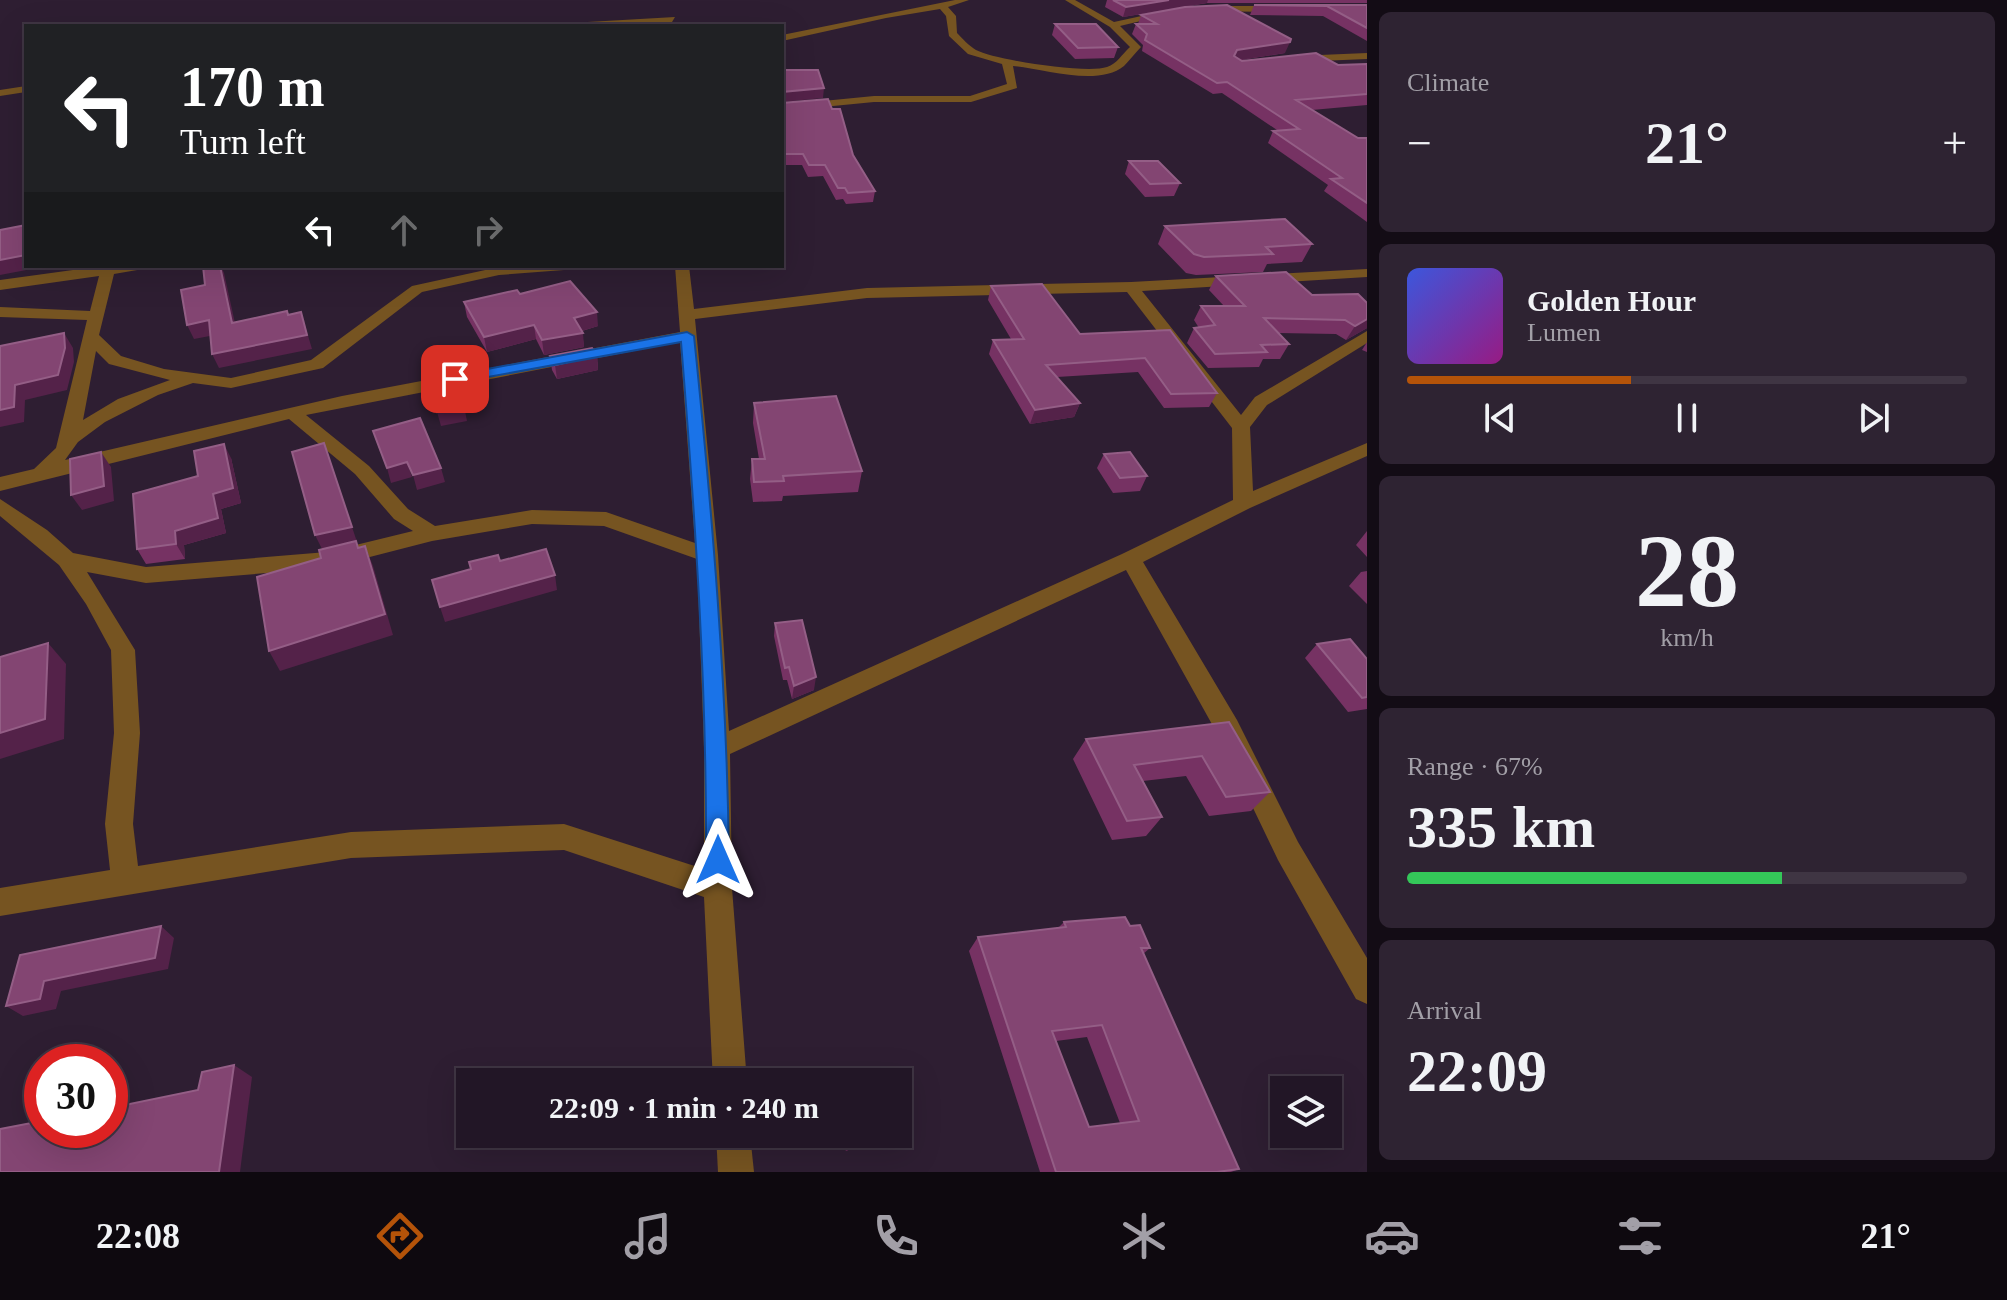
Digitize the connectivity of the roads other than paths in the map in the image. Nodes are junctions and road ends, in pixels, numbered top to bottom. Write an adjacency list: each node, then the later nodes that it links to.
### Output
1 (975, 0): 3 (street)
2 (1069, 0): 12 (street)
3 (962, 1): 4 (street)
4 (943, 7): 13 (street); 16 (street)
5 (1226, 9): 6 (street); 7 (street); 10 (street)
6 (1297, 9)
7 (1194, 10)
8 (1181, 11): 12 (street)
9 (671, 18): 11 (street)
10 (1243, 19)
11 (595, 24)
12 (1113, 25): 16 (street)
13 (784, 38)
14 (1296, 45): 15 (street)
15 (1367, 56)
16 (1007, 62): 19 (street)
17 (24, 89): 18 (street)
18 (0, 93)
19 (784, 108)
20 (108, 268): 24 (street); 27 (street)
21 (538, 268): 31 (street)
22 (682, 268): 28 (street)
23 (1367, 273): 25 (street)
24 (0, 285)
25 (1131, 287): 28 (street); 33 (street)
26 (0, 312): 27 (street)
27 (96, 316): 29 (street)
28 (687, 326): 32 (street); 41 (street)
29 (91, 336): 31 (street); 34 (street)
30 (1367, 336): 33 (street)
31 (196, 378): 34 (street)
32 (294, 414): 36 (street); 40 (street)
33 (1241, 427): 38 (street)
34 (70, 439): 36 (street)
35 (1367, 449): 38 (street)
36 (39, 473): 37 (street)
37 (0, 484)
38 (1243, 503): 42 (street)
39 (0, 506): 43 (street)
40 (432, 534): 41 (street); 43 (street)
41 (707, 555): 44 (street)
42 (1130, 559): 44 (street); 48 (street)
43 (67, 560): 45 (street)
44 (717, 748): 46 (street)
45 (126, 883): 46 (street); 47 (street)
46 (718, 888): 49 (street)
47 (0, 902)
48 (1367, 988)
49 (729, 1068)
50 (734, 1148): 51 (street)
51 (736, 1172)

